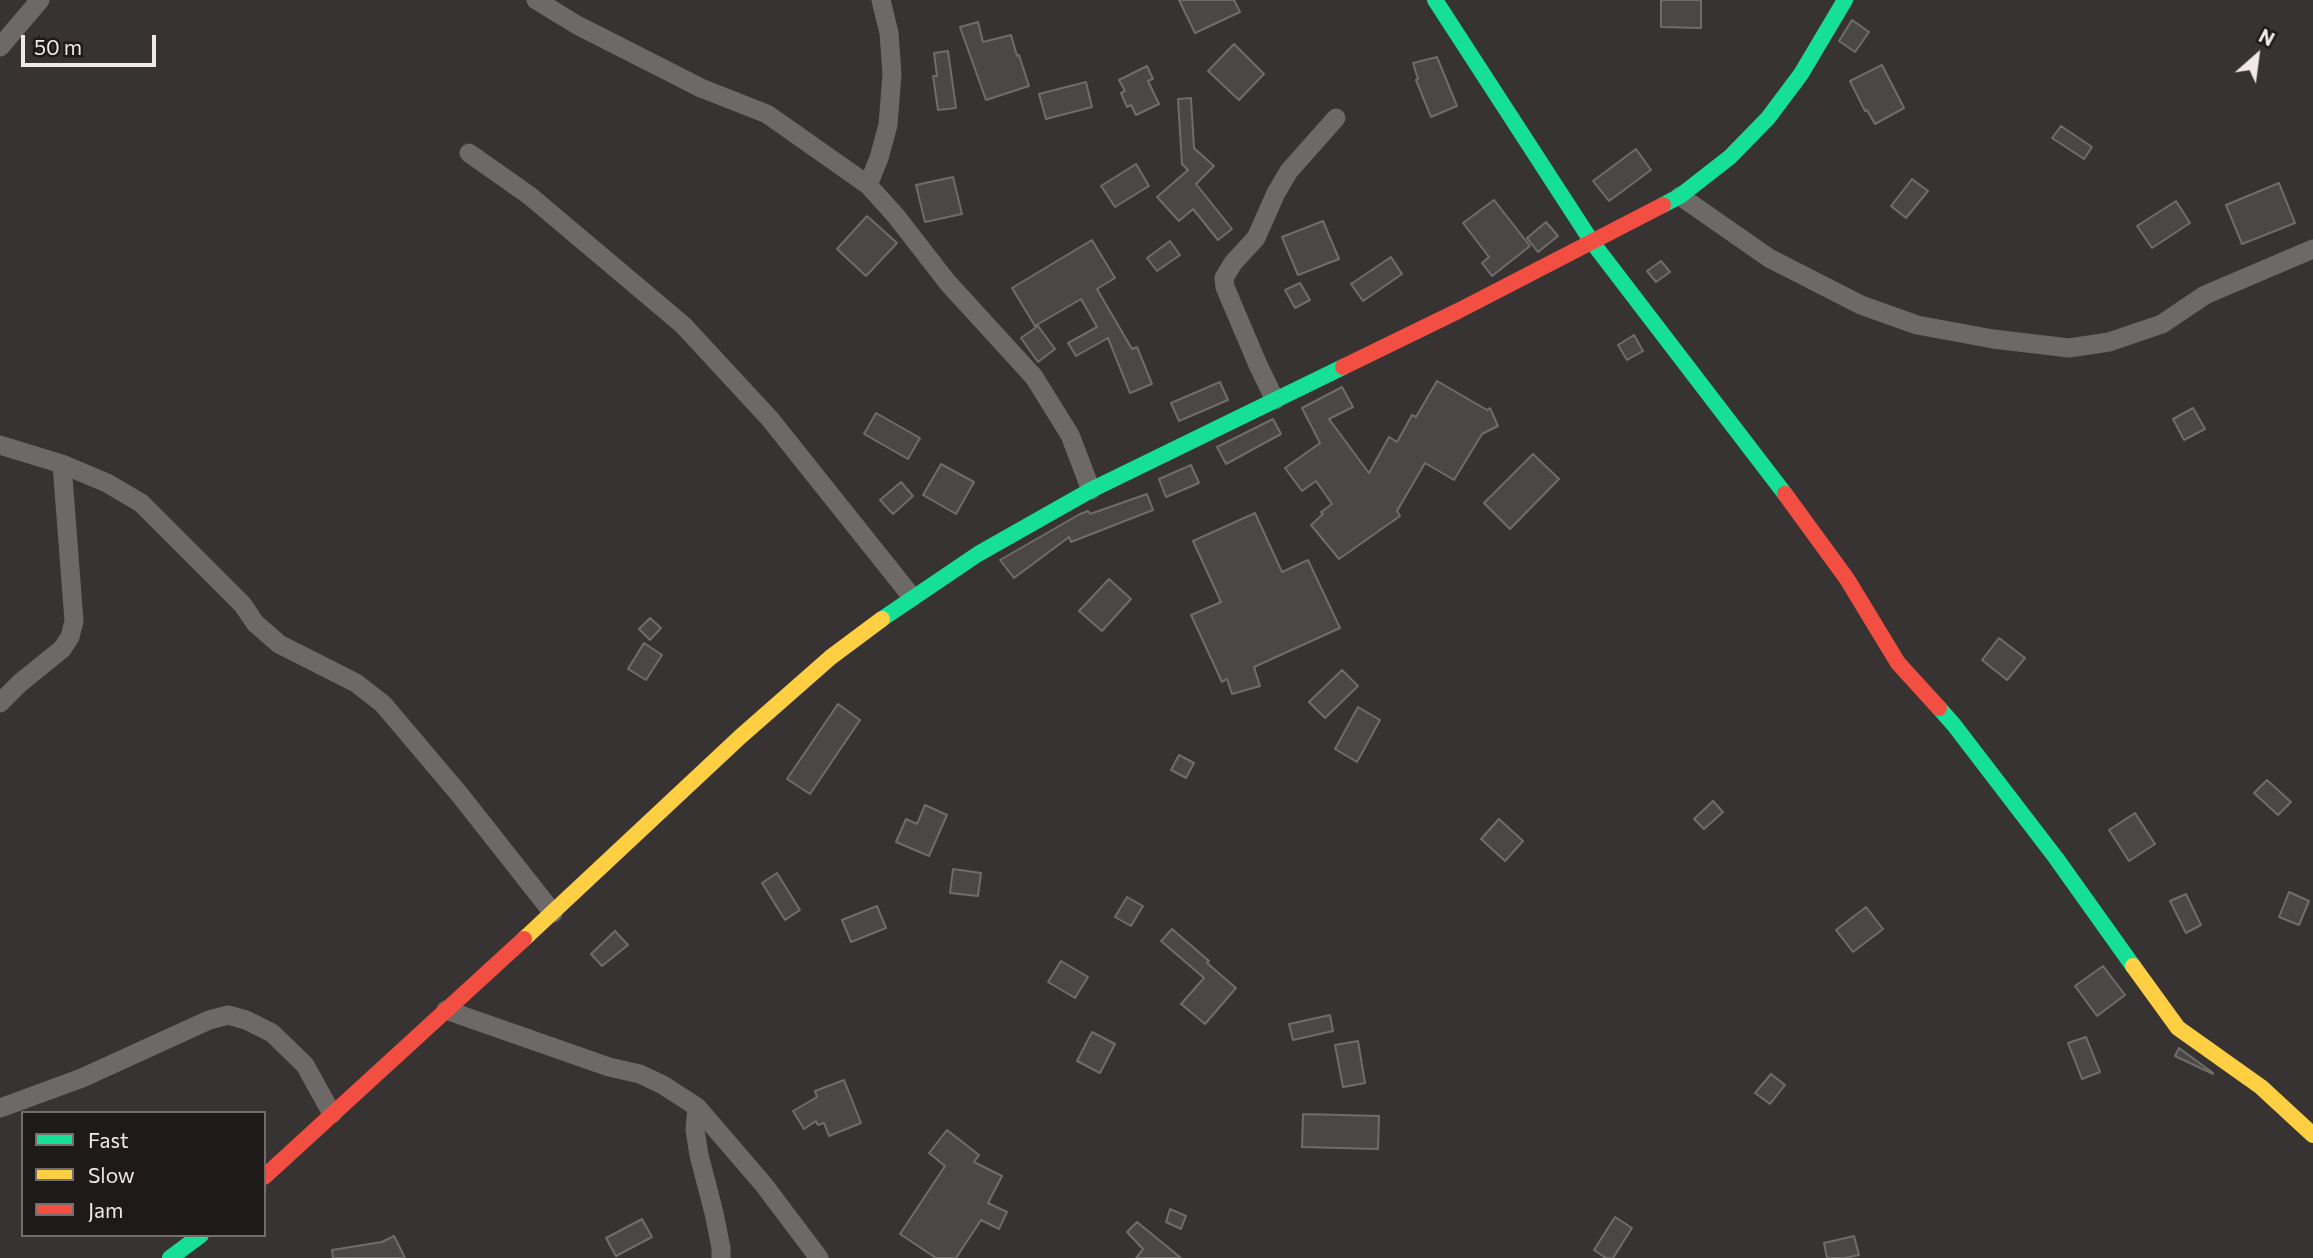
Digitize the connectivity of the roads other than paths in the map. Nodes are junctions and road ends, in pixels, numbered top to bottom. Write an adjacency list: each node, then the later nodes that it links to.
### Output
1 (40, 0): 6 (street)
2 (536, 0): 9 (street)
3 (881, 0): 9 (street)
4 (1434, 0): 11 (main road)
5 (1845, 0): 10 (main road)
6 (0, 47)
7 (1336, 118): 13 (street)
8 (469, 153): 17 (street)
9 (868, 185): 16 (street)
10 (1680, 196): 11 (main road); 12 (street)
11 (1592, 242): 13 (main road); 24 (main road)
12 (2313, 249)
13 (1275, 400): 16 (main road)
14 (0, 444): 15 (street)
15 (62, 464): 18 (street); 19 (street)
16 (1091, 490): 17 (main road)
17 (912, 597): 19 (main road)
18 (0, 703)
19 (553, 913): 20 (main road)
20 (446, 1010): 21 (street); 23 (main road)
21 (697, 1107): 28 (street); 29 (street)
22 (0, 1108): 23 (street)
23 (332, 1114): 25 (main road)
24 (2313, 1135)
25 (266, 1175)
26 (198, 1237): 27 (main road)
27 (170, 1258)
28 (721, 1258)
29 (819, 1258)

